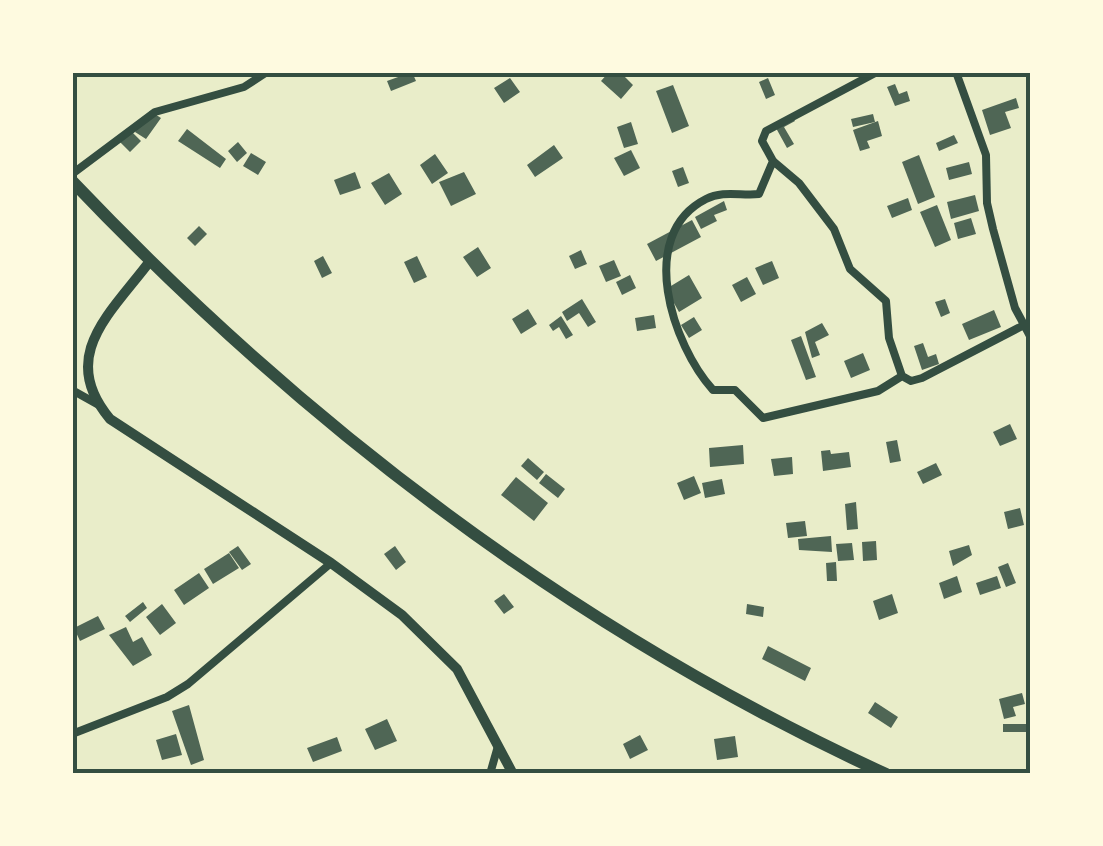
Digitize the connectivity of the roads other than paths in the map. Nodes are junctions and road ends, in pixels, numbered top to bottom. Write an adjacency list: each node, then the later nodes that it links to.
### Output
1 (266, 72): 5 (street)
2 (877, 72): 4 (street)
3 (956, 72): 8 (street)
4 (773, 161): 10 (street); 10 (street)
5 (72, 174)
6 (72, 181): 7 (highway)
7 (150, 261): 12 (main road); 18 (highway)
8 (1024, 324): 9 (street); 10 (street)
9 (1030, 336)
10 (902, 376)
11 (72, 390): 12 (street)
12 (97, 404): 13 (main road)
13 (330, 563): 14 (street); 15 (main road)
14 (72, 734)
15 (499, 742): 16 (street); 17 (main road)
16 (490, 774)
17 (512, 774)
18 (886, 774)

